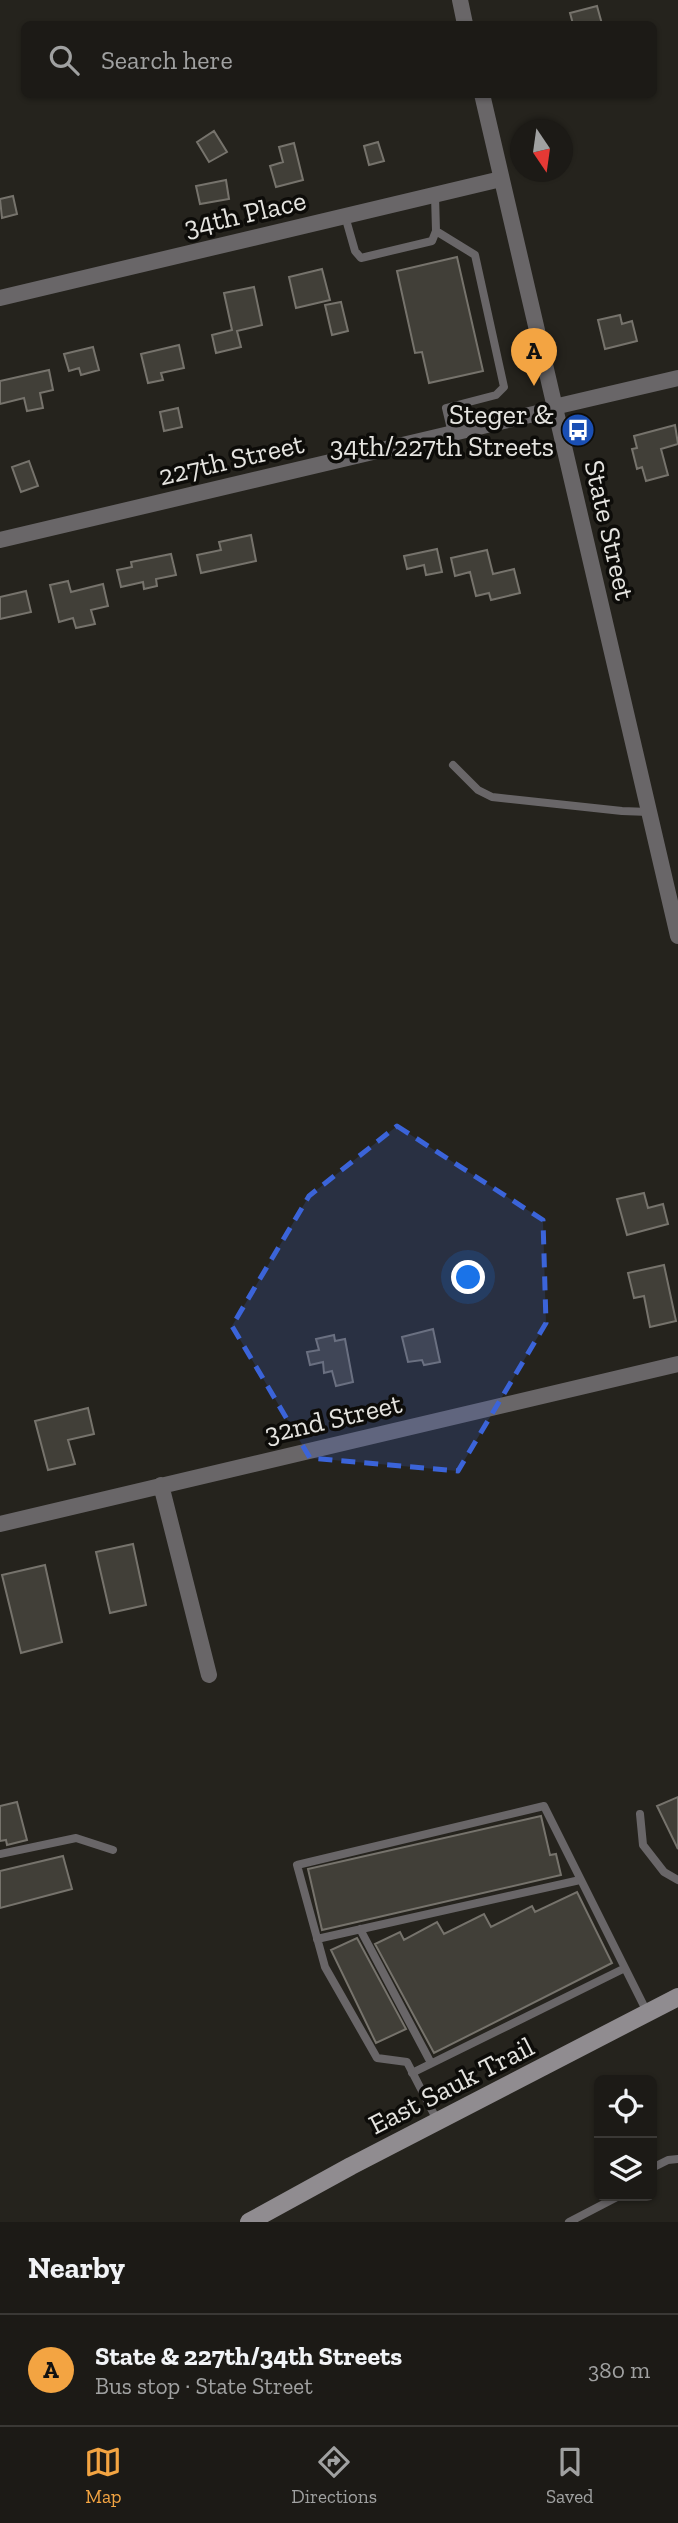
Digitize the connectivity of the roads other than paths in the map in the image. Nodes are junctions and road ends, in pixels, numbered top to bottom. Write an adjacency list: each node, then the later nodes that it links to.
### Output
1 (460, 0): 2 (street)
2 (464, 21)
3 (483, 98): 4 (street, State Street)
4 (501, 179): 5 (street, 34th Place); 10 (street, State Street)
5 (435, 195): 6 (street, 34th Place); 7 (lane)
6 (345, 216): 7 (lane); 8 (street, 34th Place)
7 (436, 231): 11 (lane)
8 (0, 298)
9 (678, 378): 10 (street, 227th Street)
10 (555, 408): 11 (street, 227th Street); 14 (street, State Street)
11 (452, 434): 12 (street, 227th Street)
12 (0, 540)
13 (453, 765): 14 (lane)
14 (649, 812): 15 (street, State Street)
15 (678, 936)
16 (678, 1364): 17 (street, 32nd Street)
17 (161, 1485): 18 (street, 32nd Street); 19 (street)
18 (0, 1524)
19 (209, 1675)
20 (640, 1814): 24 (lane)
21 (113, 1850): 22 (lane)
22 (0, 1854)
23 (580, 1880): 25 (lane); 26 (lane); 27 (lane)
24 (678, 1880)
25 (360, 1929): 26 (lane); 30 (lane)
26 (317, 1939): 31 (lane)
27 (625, 1968): 29 (lane); 30 (lane)
28 (678, 1997): 29 (main road, East Sauk Trail)
29 (648, 2013): 32 (main road, East Sauk Trail)
30 (432, 2063): 31 (lane)
31 (412, 2073): 32 (lane)
32 (438, 2122): 36 (main road, East Sauk Trail)
33 (678, 2159): 34 (lane)
34 (657, 2166)
35 (609, 2201): 37 (lane)
36 (249, 2222)
37 (569, 2222)

